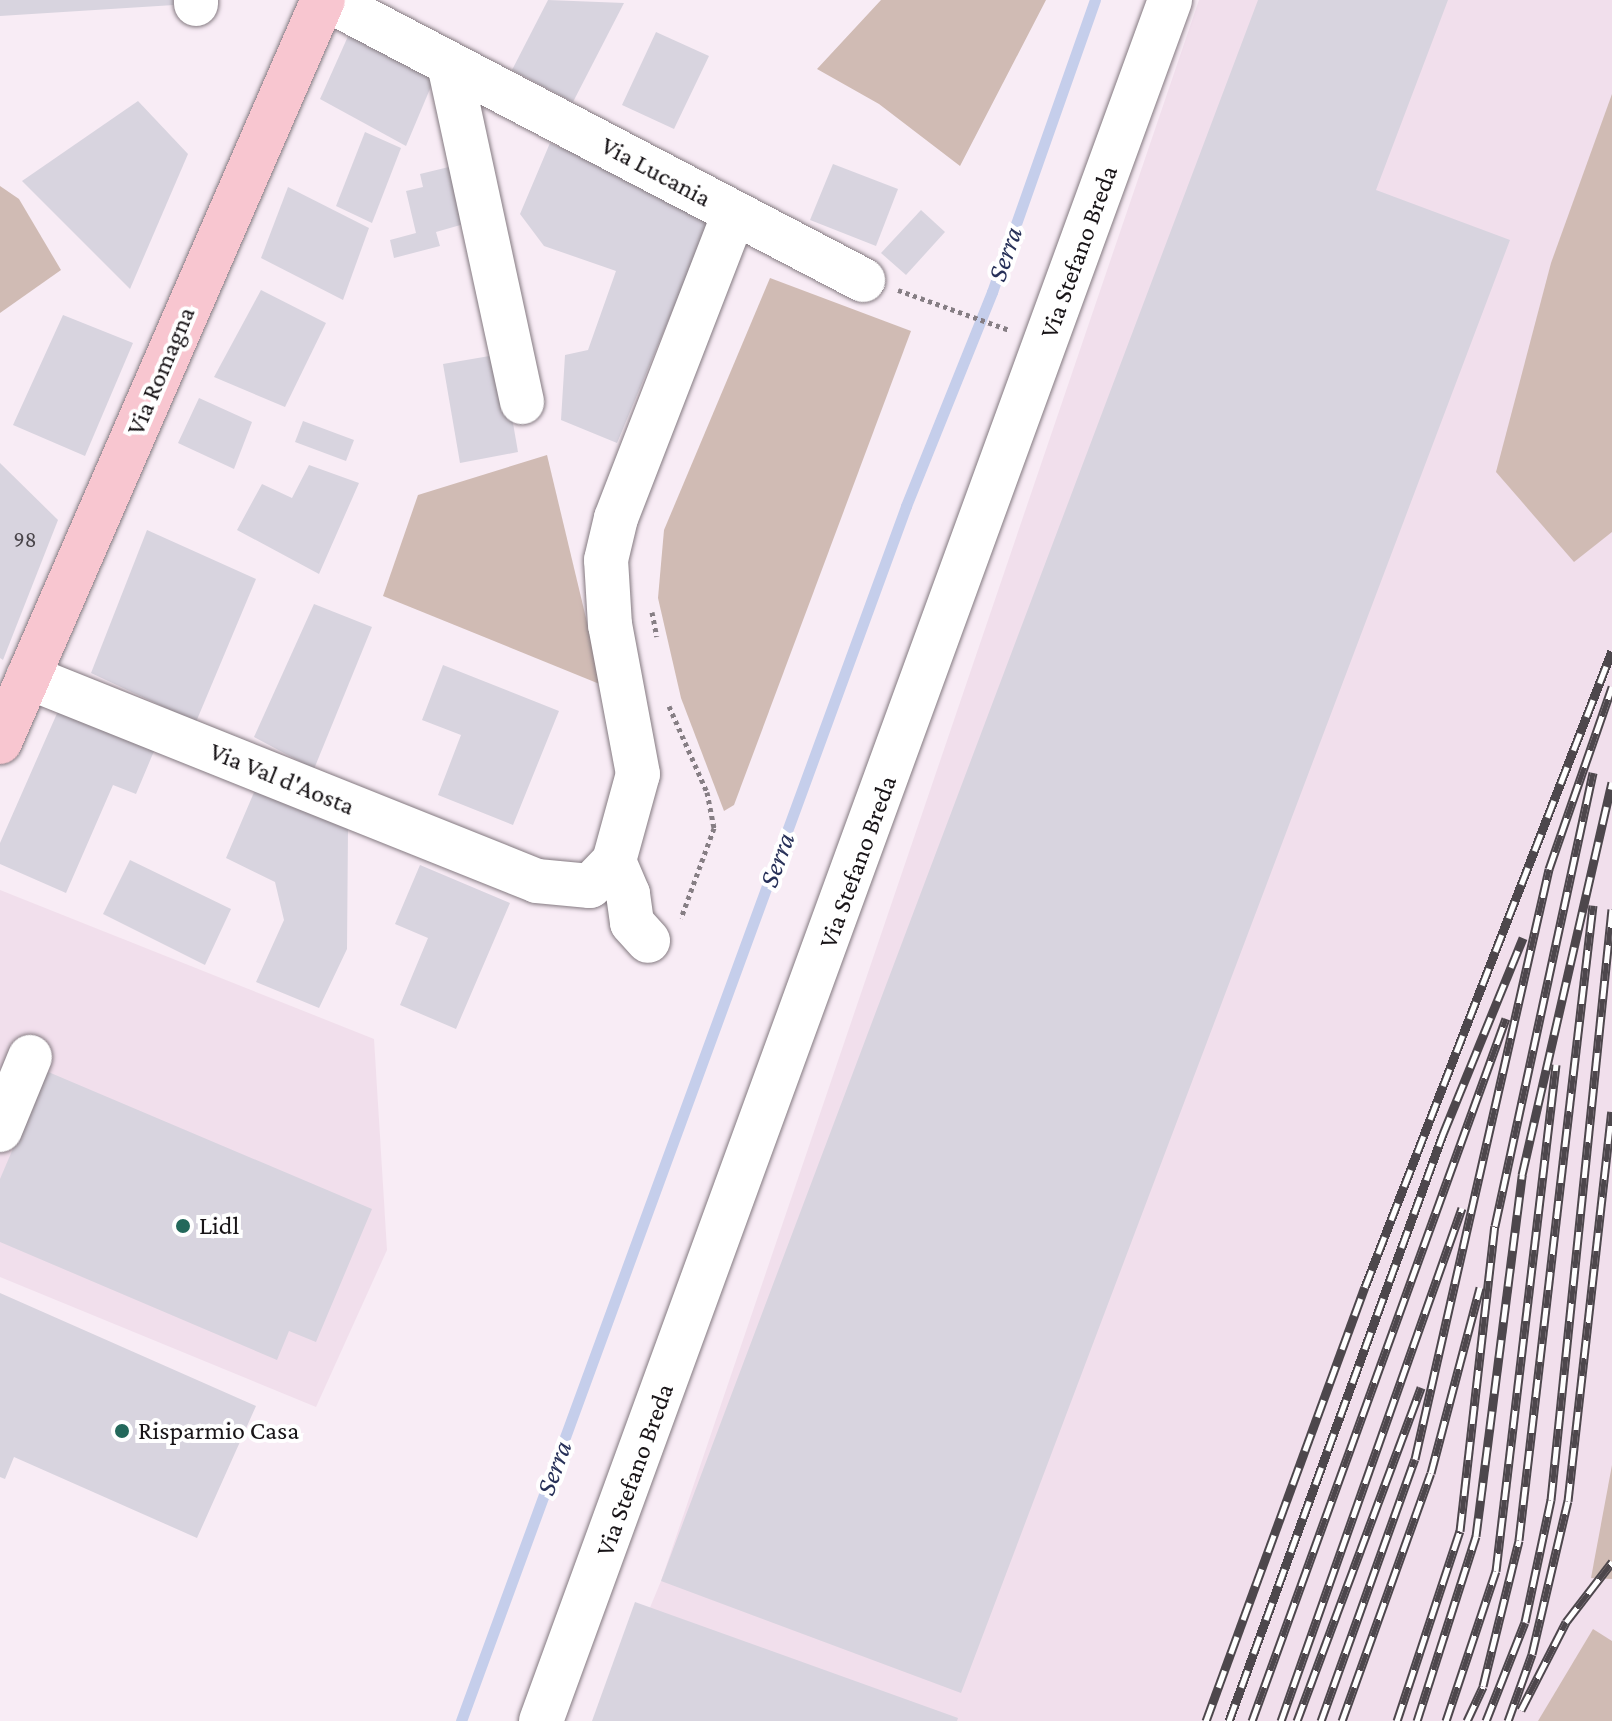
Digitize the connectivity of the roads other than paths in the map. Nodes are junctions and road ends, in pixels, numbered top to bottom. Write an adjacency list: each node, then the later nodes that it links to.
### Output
1 (326, 0): 3 (street, Via Lucania); 7 (main road, Via Romagna)
2 (1170, 0): 13 (street, Via Stefano Breda)
3 (449, 64): 4 (street, Via Lucania); 6 (street)
4 (734, 214): 5 (street, Via Lucania); 9 (street)
5 (863, 280)
6 (522, 402)
7 (15, 687): 8 (main road, Via Romagna); 9 (street, Via Val d'Aosta)
8 (0, 742)
9 (614, 861): 10 (street)
10 (664, 932)
11 (30, 1057): 12 (street)
12 (0, 1130)
13 (541, 1721)

